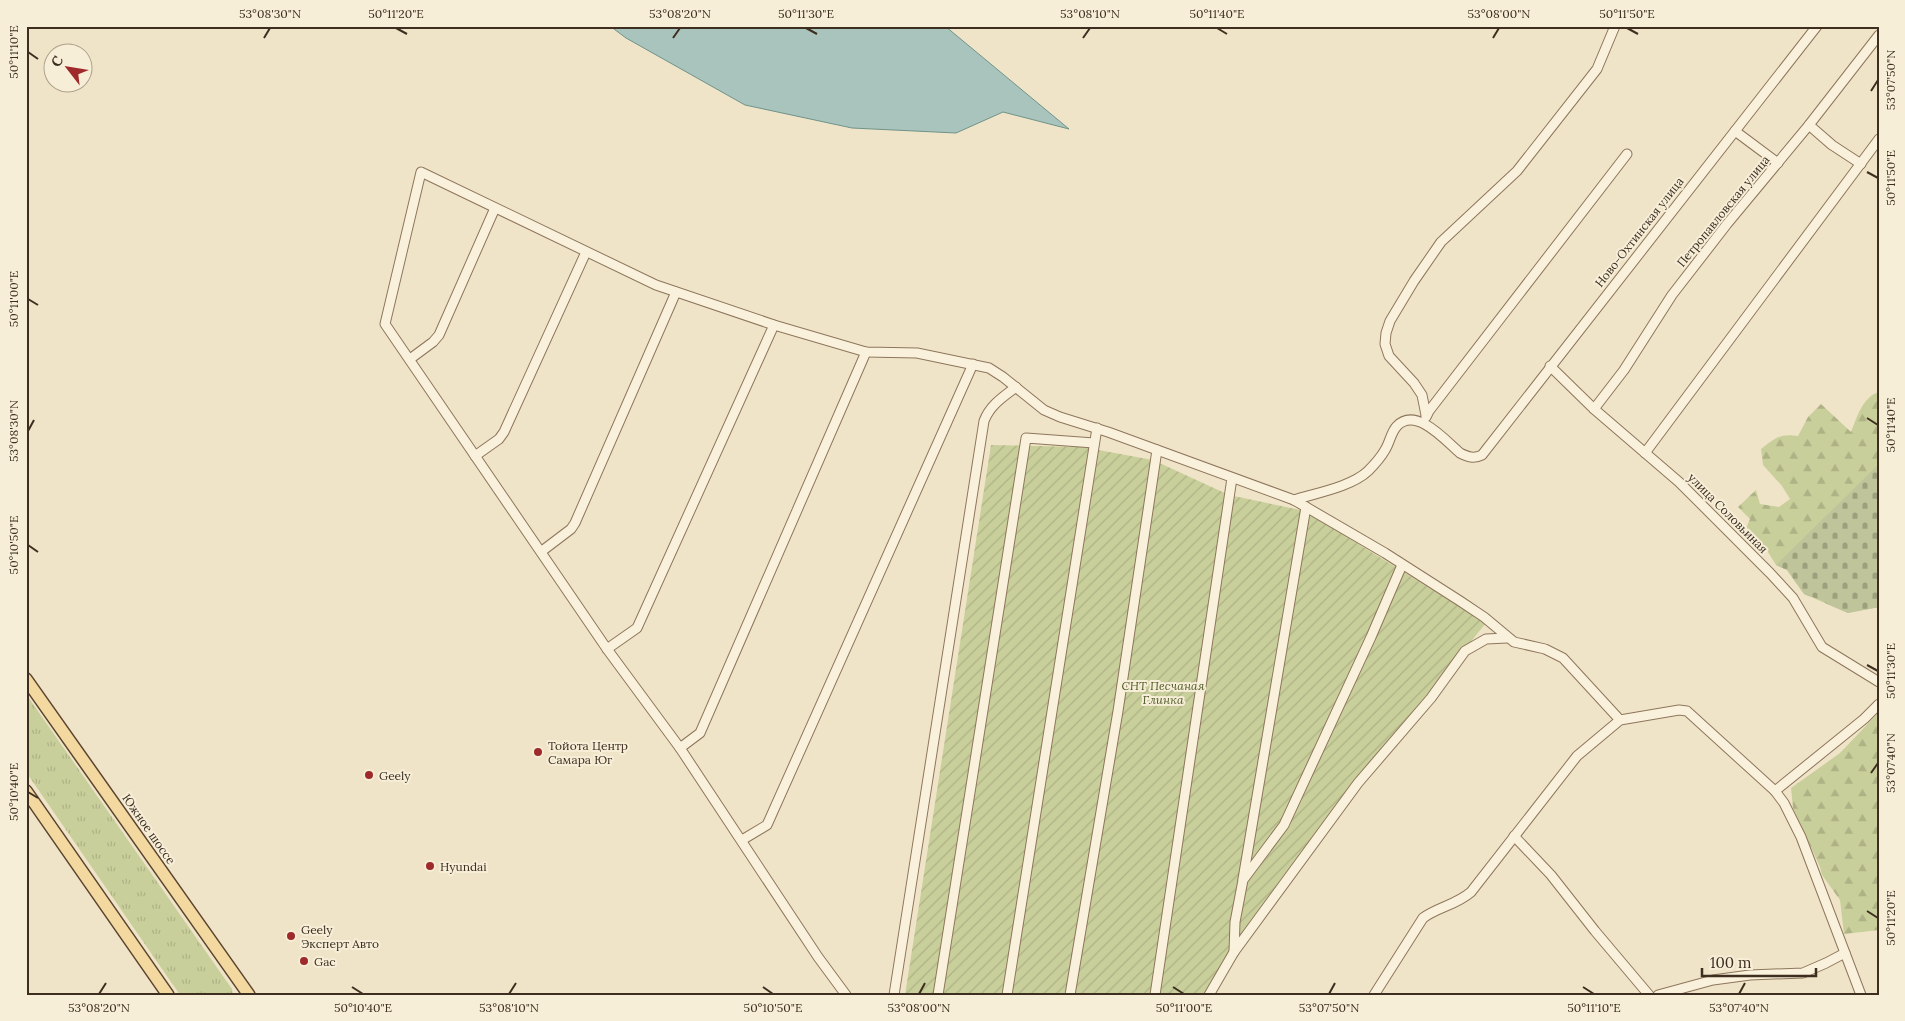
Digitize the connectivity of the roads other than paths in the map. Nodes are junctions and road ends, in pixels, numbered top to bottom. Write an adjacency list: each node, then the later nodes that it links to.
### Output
1 (1614, 26): 20 (street)
2 (1817, 26): 5 (street, Ново-Охтинская улица)
3 (1879, 35): 4 (street, Петропавловская улица)
4 (1809, 125): 8 (street, Петропавловская улица); 9 (street)
5 (1735, 131): 8 (street); 17 (street, Ново-Охтинская улица)
6 (1879, 139): 9 (street)
7 (1627, 154): 20 (street)
8 (1778, 162): 19 (street, Петропавловская улица)
9 (1861, 164): 24 (street)
10 (495, 208): 11 (street); 15 (street); 15 (street)
11 (586, 252): 12 (street); 25 (street)
12 (676, 292): 13 (street); 29 (street)
13 (774, 325): 14 (street); 32 (street)
14 (866, 352): 16 (street); 37 (street)
15 (410, 359): 25 (street)
16 (973, 364): 18 (street); 41 (street)
17 (1550, 366): 19 (street, улица Соловьиная); 20 (street, Ново-Охтинская улица)
18 (1016, 387): 21 (street); 50 (street)
19 (1594, 410): 24 (street, улица Соловьиная)
20 (1425, 419): 27 (street)
21 (1097, 428): 22 (street); 23 (street)
22 (1094, 443): 51 (street); 52 (street)
23 (1157, 450): 26 (street); 53 (street)
24 (1645, 453): 34 (street, улица Соловьиная)
25 (475, 456): 29 (street)
26 (1232, 478): 27 (street); 54 (street)
27 (1294, 500): 28 (street)
28 (1306, 507): 30 (street); 42 (street)
29 (542, 551): 32 (street)
30 (1402, 564): 31 (street); 42 (street)
31 (1507, 638): 36 (street); 43 (street)
32 (607, 649): 37 (street)
33 (26, 679): 45 (main road, Южное шоссе)
34 (1879, 682)
35 (1879, 704): 39 (street)
36 (1620, 720): 39 (street); 40 (street)
37 (680, 748): 41 (street)
38 (26, 791): 46 (main road)
39 (1775, 791): 44 (street)
40 (1514, 836): 56 (street); 57 (street)
41 (742, 840): 49 (street)
42 (1243, 880): 43 (street)
43 (1234, 952): 55 (street)
44 (1844, 953): 58 (street); 59 (street)
45 (233, 973): 47 (main road); 48 (main road, Южное шоссе)
46 (168, 995)
47 (239, 995)
48 (249, 995)
49 (846, 995)
50 (894, 995)
51 (938, 995)
52 (1007, 995)
53 (1070, 995)
54 (1155, 995)
55 (1209, 995)
56 (1374, 995)
57 (1649, 995)
58 (1658, 995)
59 (1861, 995)

